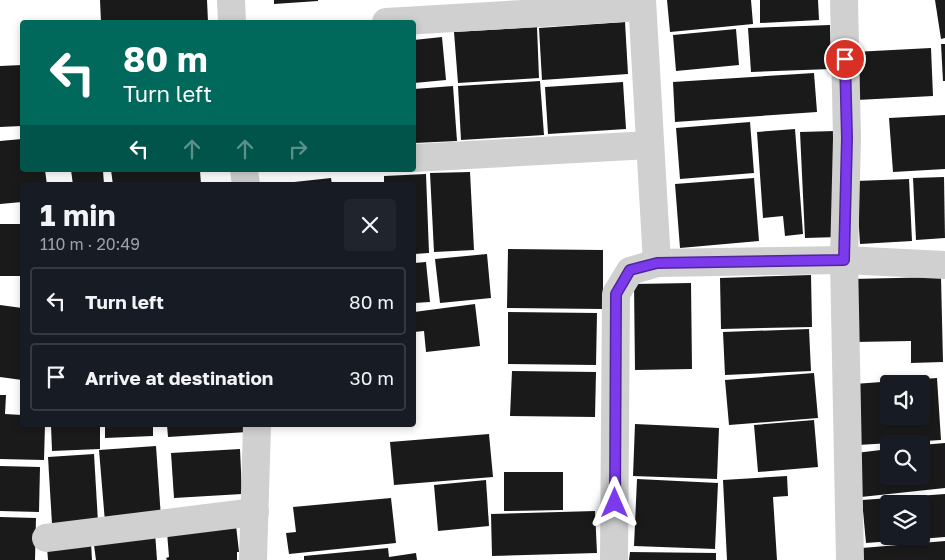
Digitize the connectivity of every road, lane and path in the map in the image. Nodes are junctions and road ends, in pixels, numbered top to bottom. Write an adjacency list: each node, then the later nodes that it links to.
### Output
1 (231, 0): 4 (street)
2 (844, 0): 8 (street)
3 (642, 4): 5 (street); 6 (street)
4 (232, 20)
5 (414, 20)
6 (650, 146): 7 (street); 9 (street)
7 (416, 158)
8 (844, 260): 9 (street); 10 (street); 16 (street)
9 (657, 263): 15 (street)
10 (945, 265)
11 (257, 427): 12 (street)
12 (255, 512): 13 (street); 14 (street)
13 (46, 538)
14 (253, 560)
15 (614, 560)
16 (850, 560)

